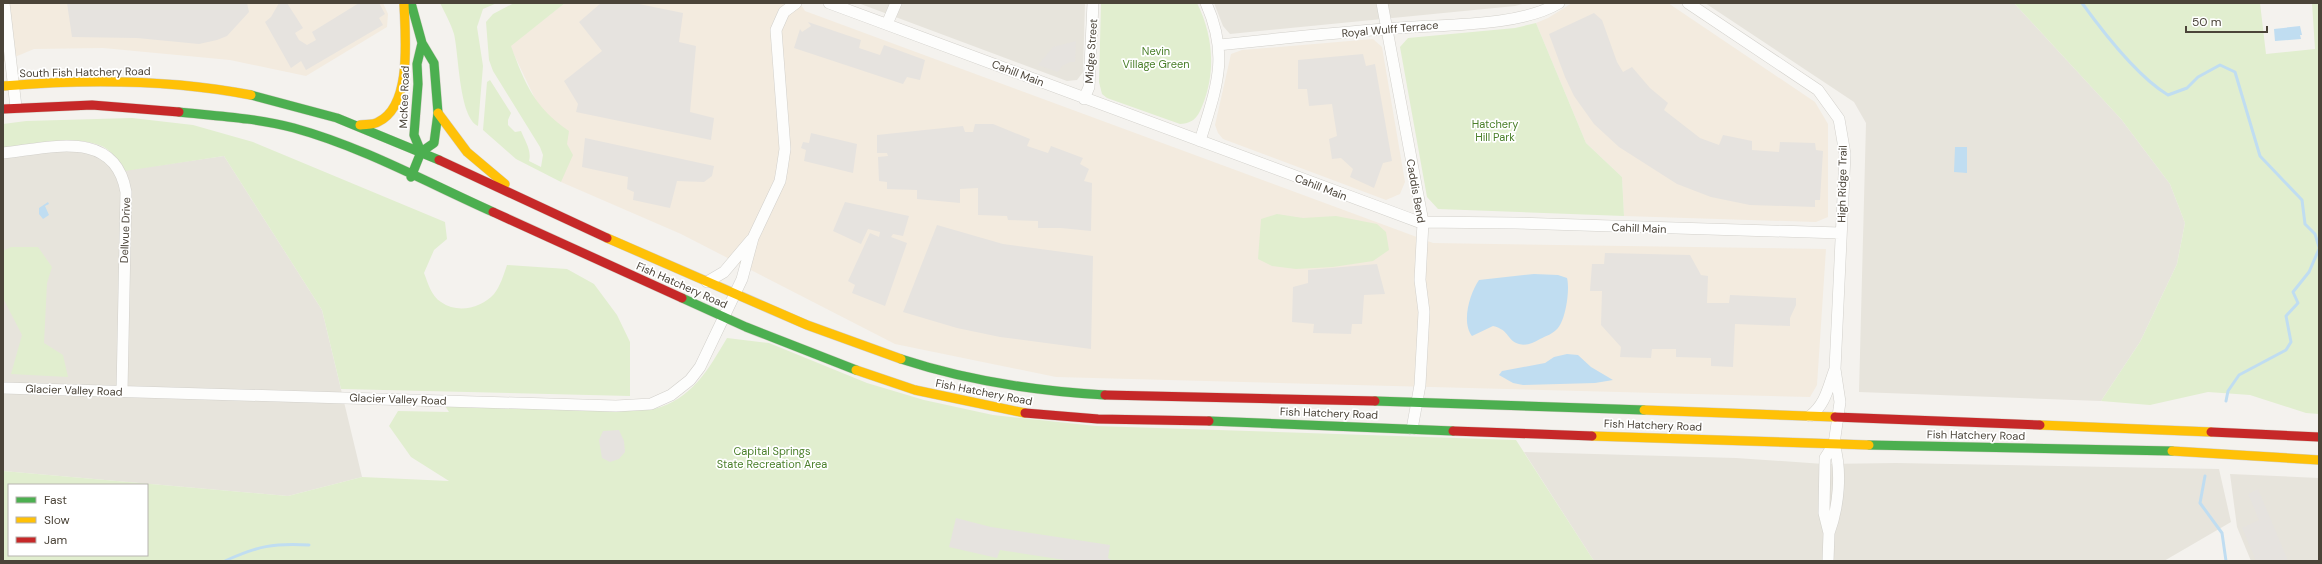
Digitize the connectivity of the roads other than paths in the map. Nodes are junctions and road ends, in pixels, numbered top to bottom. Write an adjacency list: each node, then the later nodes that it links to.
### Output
1 (4, 3): 16 (street)
2 (404, 3): 21 (main road)
3 (411, 3): 14 (main road, McKee Road)
4 (796, 3): 29 (street)
5 (829, 3): 12 (street, Cahill Main)
6 (896, 3): 12 (street)
7 (1094, 3): 17 (street, Midge Street)
8 (1206, 3): 15 (street)
9 (1382, 3): 13 (street, Caddis Bend)
10 (1559, 3): 13 (street, Royal Wulff Terrace)
11 (1688, 3): 28 (street, High Ridge Trail)
12 (887, 24): 17 (street, Cahill Main)
13 (1386, 28): 15 (street, Royal Wulff Terrace); 27 (street, Caddis Bend)
14 (422, 43): 20 (main road, McKee Road); 23 (main road, McKee Road)
15 (1220, 45): 22 (street)
16 (8, 86): 18 (street); 21 (main road, South Fish Hatchery Road)
17 (1084, 99): 22 (street, Cahill Main)
18 (16, 107): 19 (main road); 25 (main road, Fish Hatchery Road)
19 (3, 109)
20 (438, 113): 23 (main road, McKee Road); 26 (main road)
21 (359, 125): 23 (main road, South Fish Hatchery Road)
22 (1200, 141): 27 (street, Cahill Main)
23 (421, 152): 25 (main road, McKee Road); 26 (main road, Fish Hatchery Road)
24 (3, 153): 35 (street, Dellvue Drive)
25 (411, 177): 32 (main road, Fish Hatchery Road)
26 (516, 196): 30 (main road, Fish Hatchery Road)
27 (1423, 222): 28 (street, Cahill Main); 36 (street, Caddis Bend)
28 (1840, 233): 33 (street, High Ridge Trail)
29 (753, 238): 30 (street); 31 (street)
30 (707, 282): 31 (main road, Fish Hatchery Road)
31 (734, 295): 32 (street, Glacier Valley Road); 36 (main road, Fish Hatchery Road)
32 (723, 317): 35 (street, Glacier Valley Road); 39 (main road, Fish Hatchery Road)
33 (1835, 369): 37 (street, High Ridge Trail); 38 (street, High Ridge Trail)
34 (3, 388): 35 (street, Glacier Valley Road)
35 (122, 391)
36 (1416, 402): 37 (main road, Fish Hatchery Road); 39 (street, Caddis Bend)
37 (1810, 416): 38 (main road, Fish Hatchery Road)
38 (1838, 418): 40 (main road, Fish Hatchery Road); 41 (street, High Ridge Trail)
39 (1412, 429): 41 (main road, Fish Hatchery Road)
40 (2319, 437)
41 (1834, 444): 42 (main road, Fish Hatchery Road); 43 (street, High Ridge Trail)
42 (2319, 460)
43 (1828, 561)

